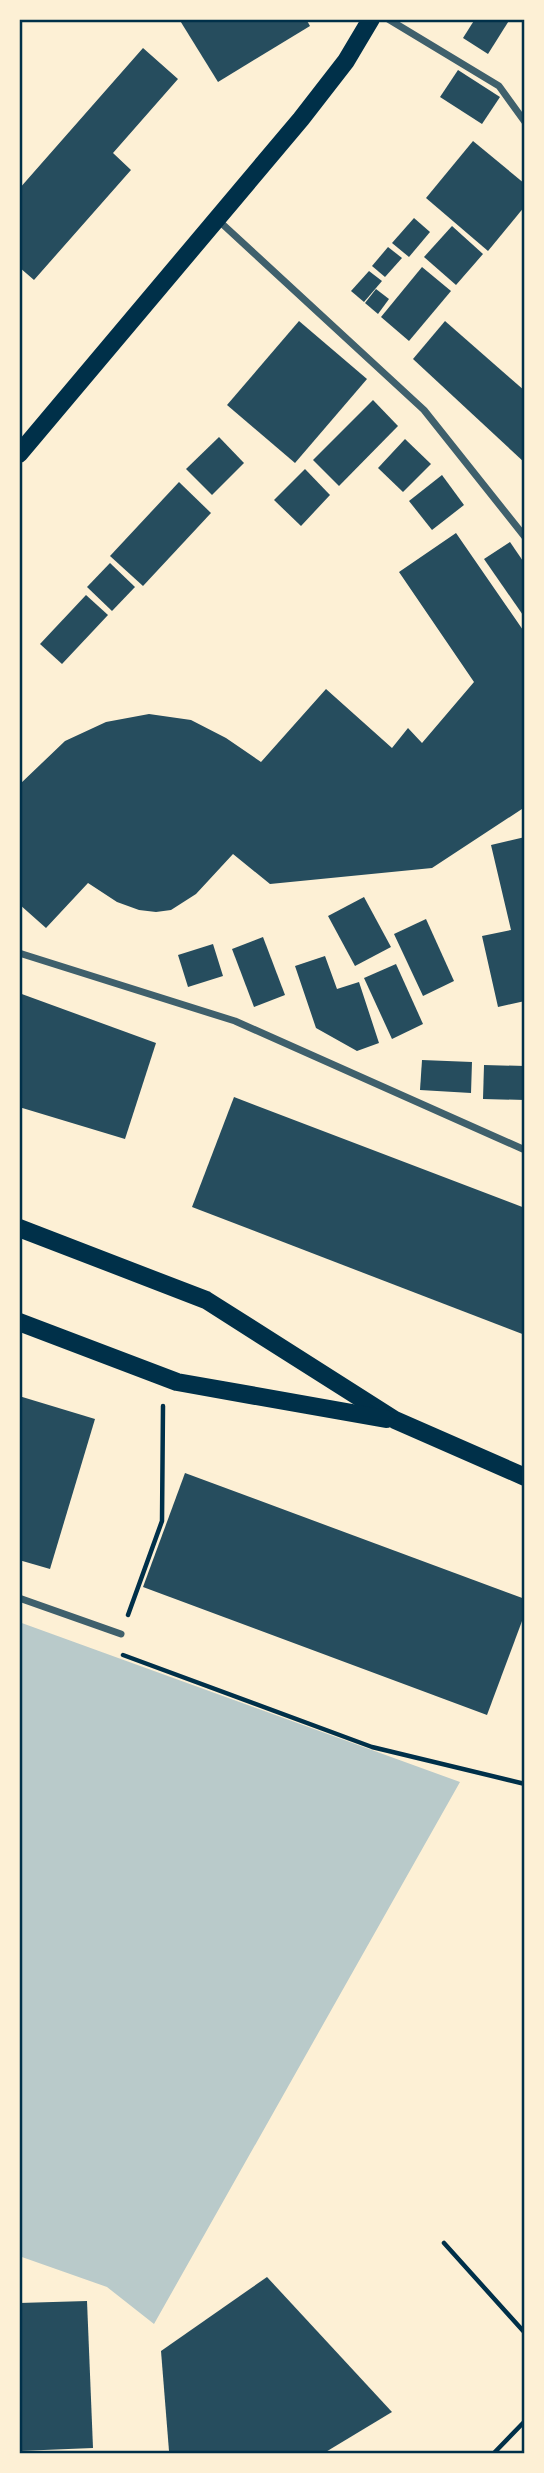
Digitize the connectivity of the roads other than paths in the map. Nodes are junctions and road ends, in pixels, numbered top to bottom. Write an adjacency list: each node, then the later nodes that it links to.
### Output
1 (370, 19): 4 (main road)
2 (388, 19): 3 (street)
3 (525, 122)
4 (217, 219): 5 (main road); 6 (street)
5 (19, 454)
6 (525, 537)
7 (19, 953): 8 (street)
8 (525, 1150)
9 (19, 1228): 11 (main road)
10 (19, 1322): 11 (main road)
11 (395, 1420): 12 (main road)
12 (525, 1478)
13 (19, 1598): 14 (street)
14 (121, 1634)

